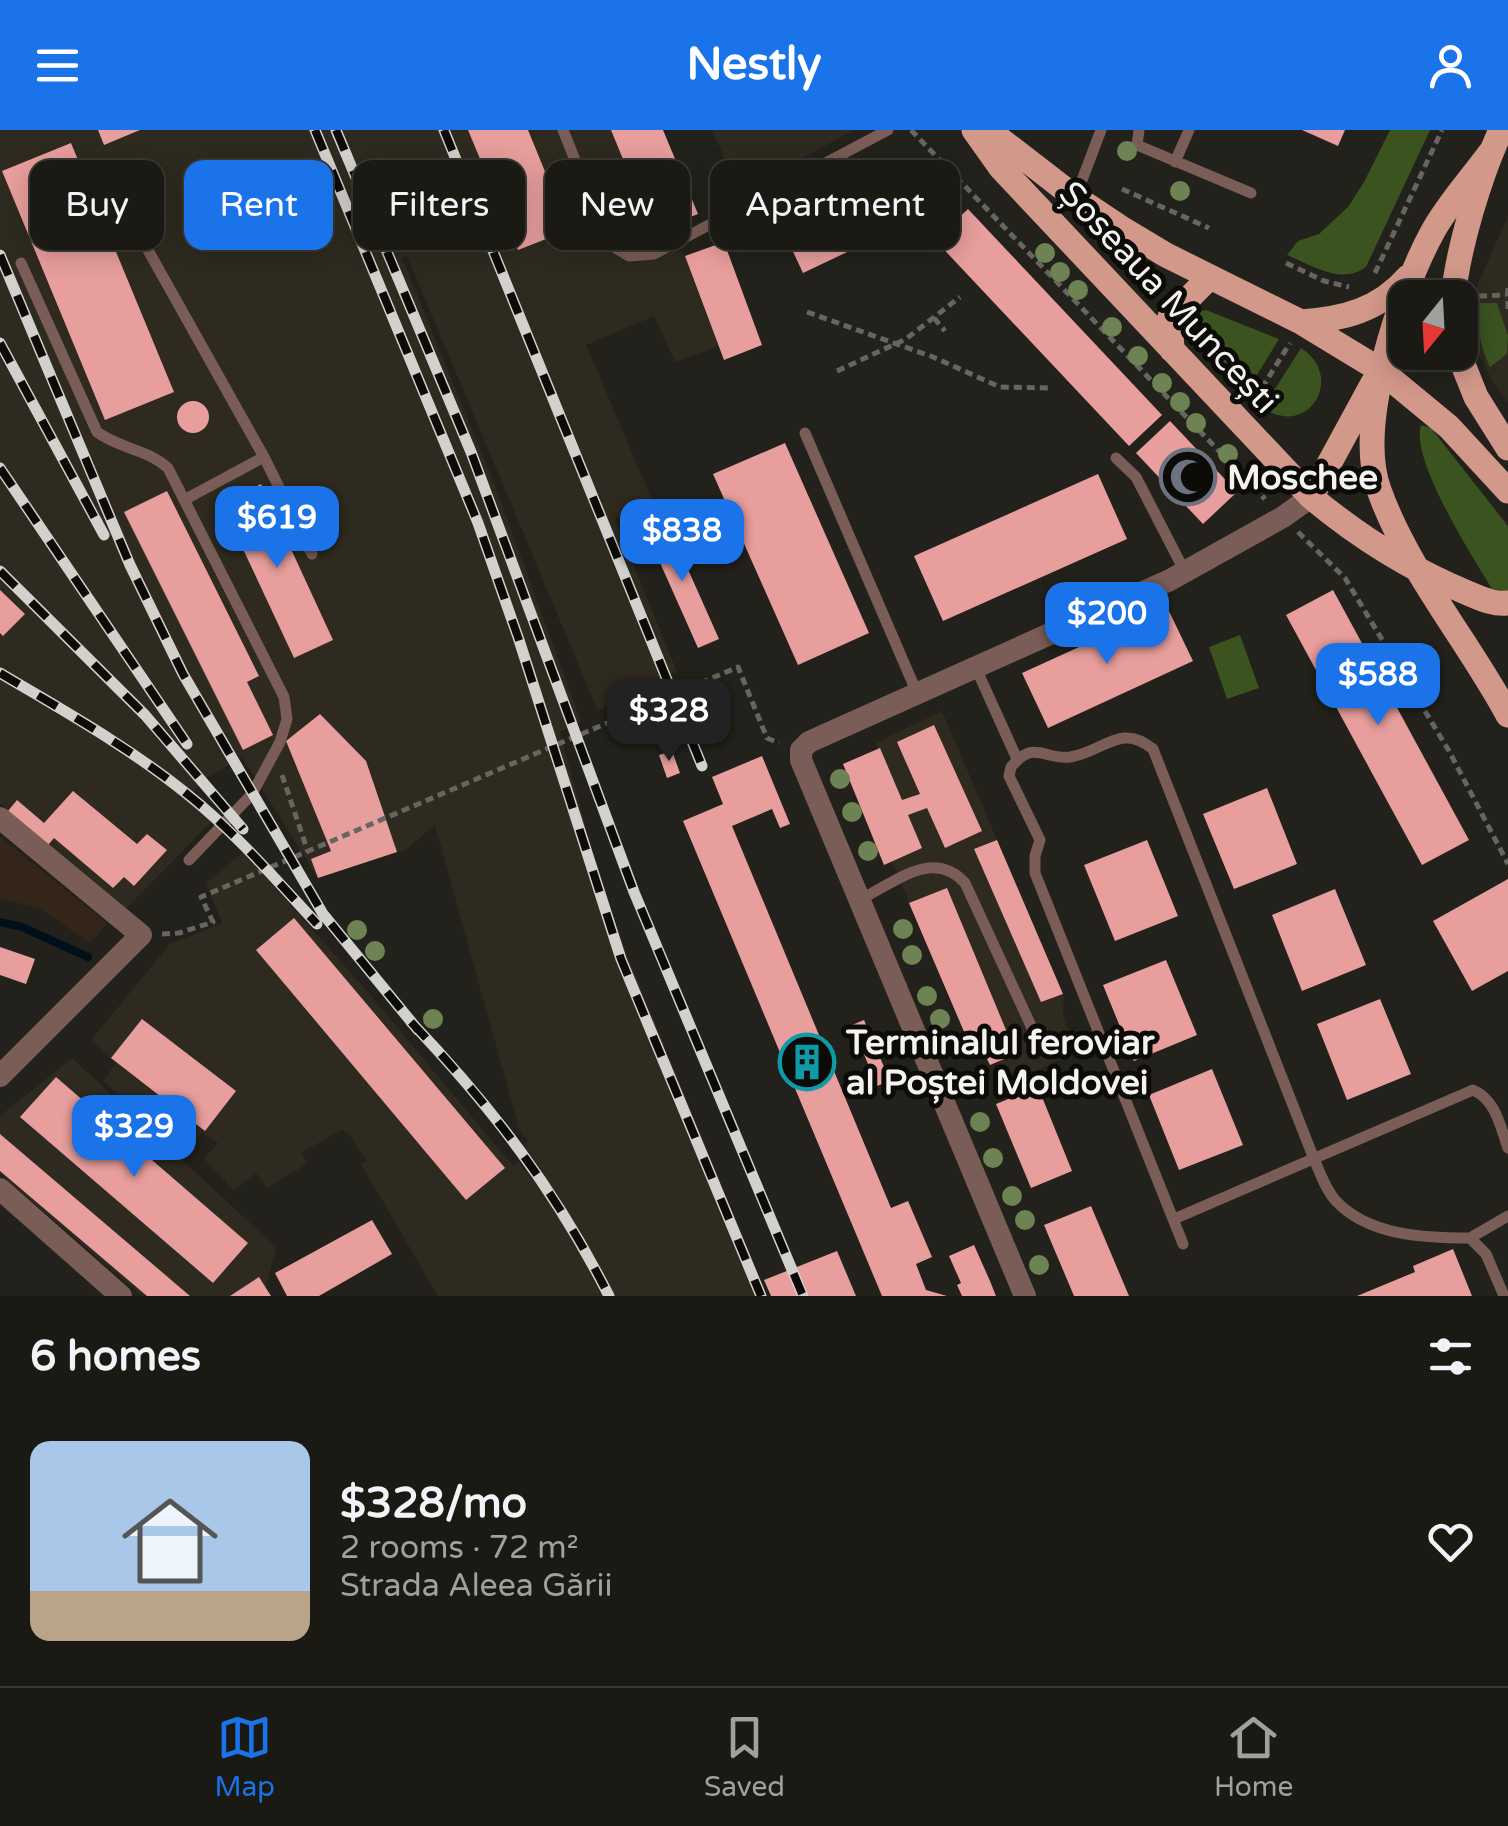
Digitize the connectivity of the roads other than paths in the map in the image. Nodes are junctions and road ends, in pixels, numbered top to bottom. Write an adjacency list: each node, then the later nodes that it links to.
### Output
1 (562, 130): 2 (lane)
2 (888, 130)
3 (974, 130): 18 (main road, Șoseaua Muncești)
4 (988, 130): 11 (main road, Șoseaua Muncești)
5 (1100, 130): 11 (lane)
6 (1139, 130): 9 (lane)
7 (1189, 130): 9 (lane)
8 (1495, 142): 14 (main road); 16 (main road)
9 (1175, 162): 10 (lane)
10 (1252, 193)
11 (1076, 198): 15 (main road, Șoseaua Muncești)
12 (148, 250): 23 (lane)
13 (20, 263): 27 (lane)
14 (1414, 270): 17 (main road); 19 (main road)
15 (1209, 278): 17 (main road, Șoseaua Muncești); 18 (main road)
16 (1457, 280)
17 (1296, 333): 19 (main road, Șoseaua Muncești)
18 (1172, 350): 26 (main road, Șoseaua Muncești)
19 (1380, 370): 25 (main road, Șoseaua Muncești); 26 (main road); 30 (main road)
20 (1465, 370): 22 (main road)
21 (805, 433): 33 (lane)
22 (1508, 448)
23 (264, 457): 27 (lane); 28 (lane)
24 (1116, 458): 29 (lane)
25 (1508, 491)
26 (1311, 497): 29 (street); 30 (main road, Șoseaua Muncești)
27 (184, 500): 37 (lane)
28 (312, 554)
29 (1185, 572): 32 (street)
30 (1419, 573): 31 (main road, Șoseaua Muncești); 34 (main road)
31 (1508, 603)
32 (974, 666): 33 (street); 35 (lane)
33 (917, 693): 38 (street)
34 (1508, 714)
35 (1017, 759): 42 (lane); 45 (lane)
36 (0, 818): 40 (street)
37 (189, 860)
38 (861, 899): 39 (lane); 49 (street)
39 (1032, 1028)
40 (0, 1076)
41 (1508, 1148): 42 (lane)
42 (1314, 1159): 45 (lane); 46 (lane)
43 (0, 1189): 48 (street)
44 (1508, 1216): 46 (lane)
45 (1174, 1219): 47 (lane)
46 (1470, 1238): 50 (lane)
47 (1182, 1244)
48 (122, 1296)
49 (1025, 1296)
50 (1504, 1296)

